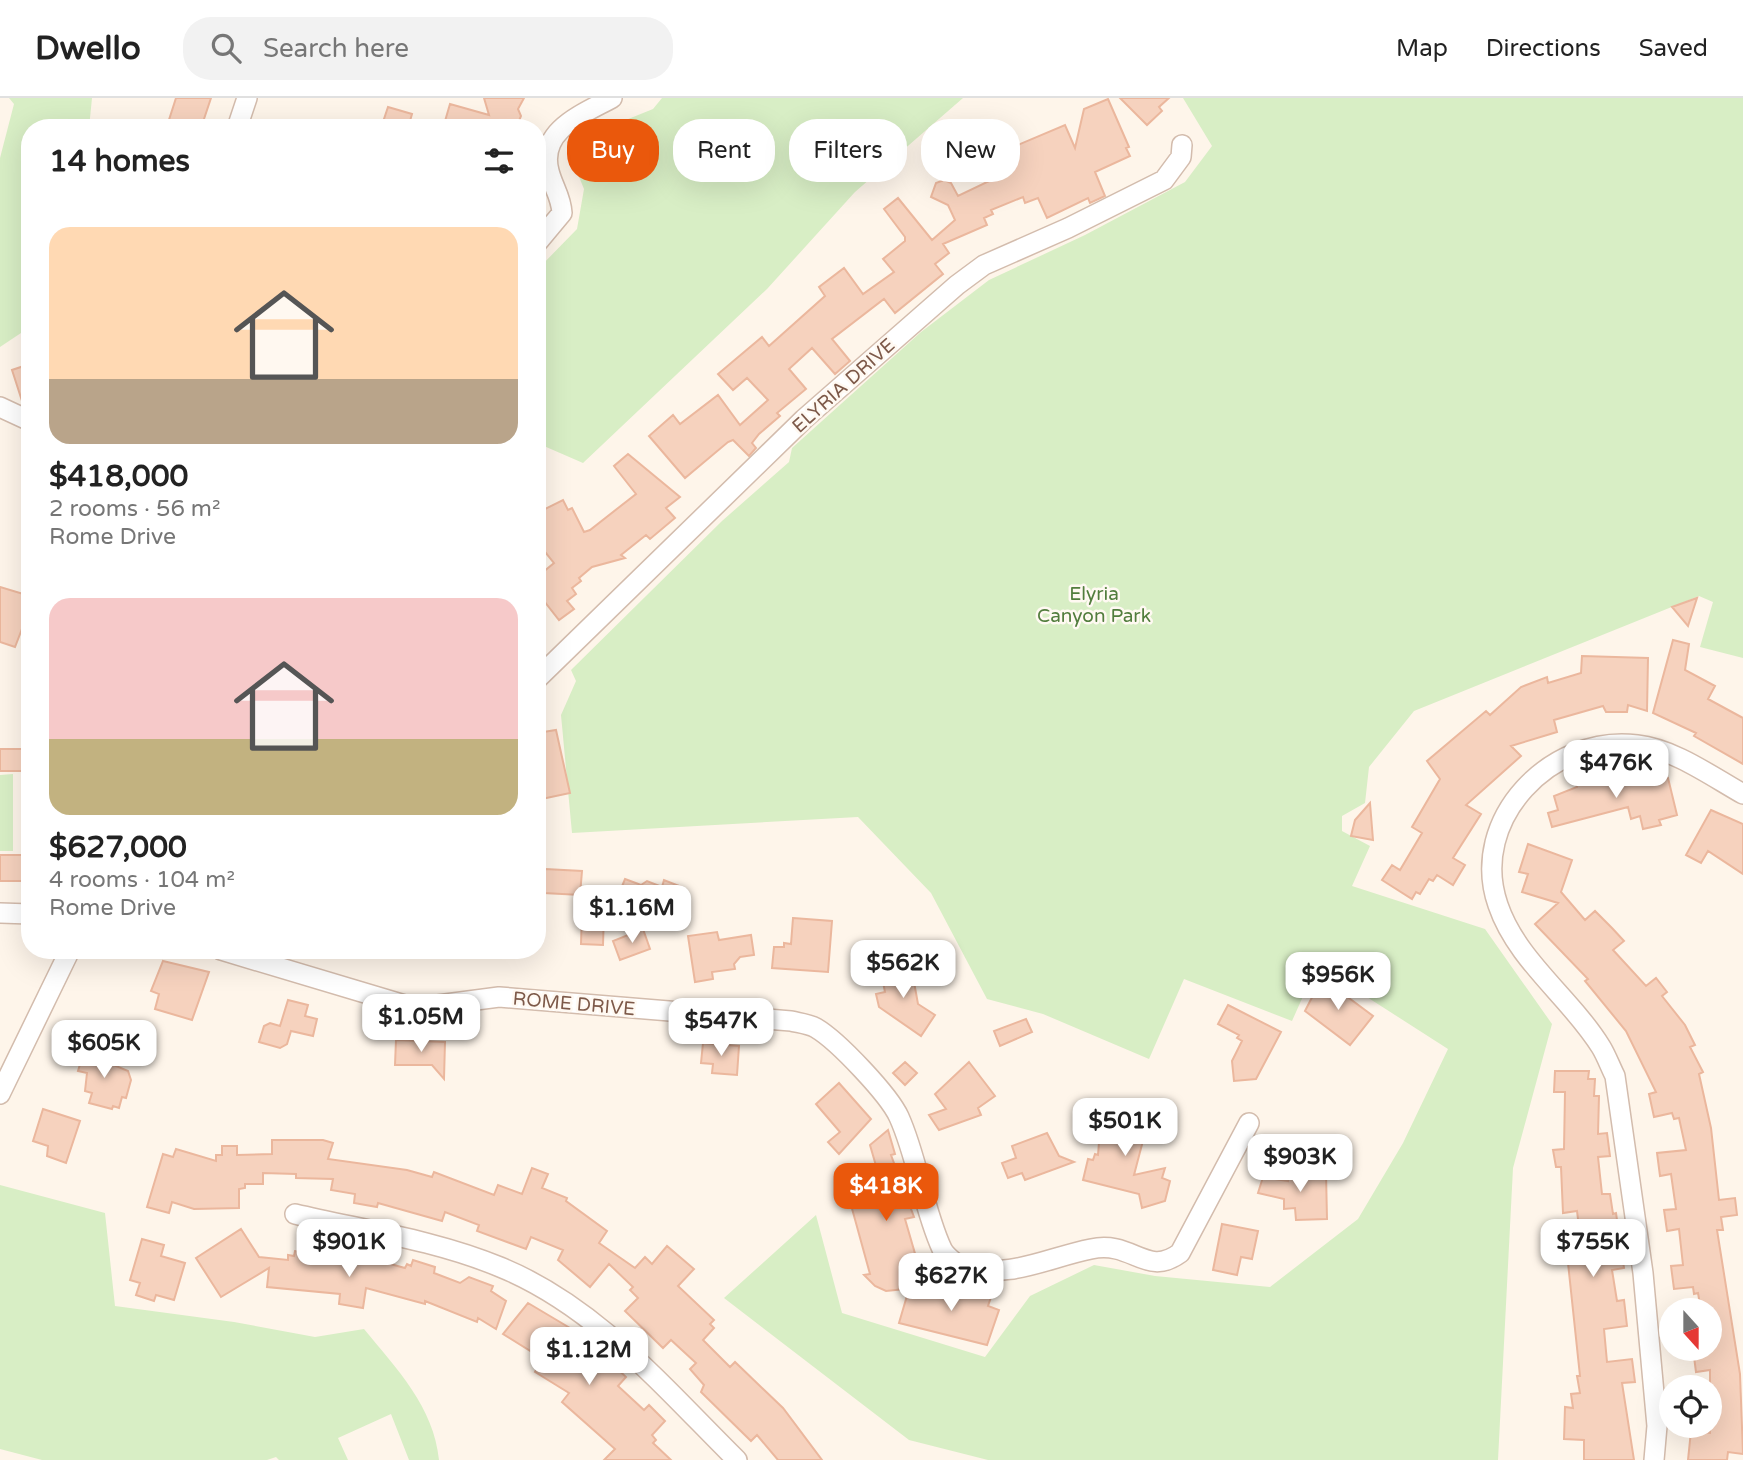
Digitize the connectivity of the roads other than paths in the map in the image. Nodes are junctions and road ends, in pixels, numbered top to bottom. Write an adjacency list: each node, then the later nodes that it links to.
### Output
1 (247, 98): 3 (street)
2 (612, 98): 5 (street)
3 (240, 119)
4 (1182, 145): 8 (street, ELYRIA DRIVE)
5 (546, 232)
6 (0, 407): 7 (street)
7 (21, 417)
8 (546, 670)
9 (1743, 794): 18 (street)
10 (0, 913): 11 (street)
11 (21, 914)
12 (66, 959): 14 (street)
13 (252, 959): 15 (street, ROME DRIVE)
14 (0, 1094)
15 (1249, 1123)
16 (295, 1214): 17 (street)
17 (737, 1460)
18 (1654, 1460)

